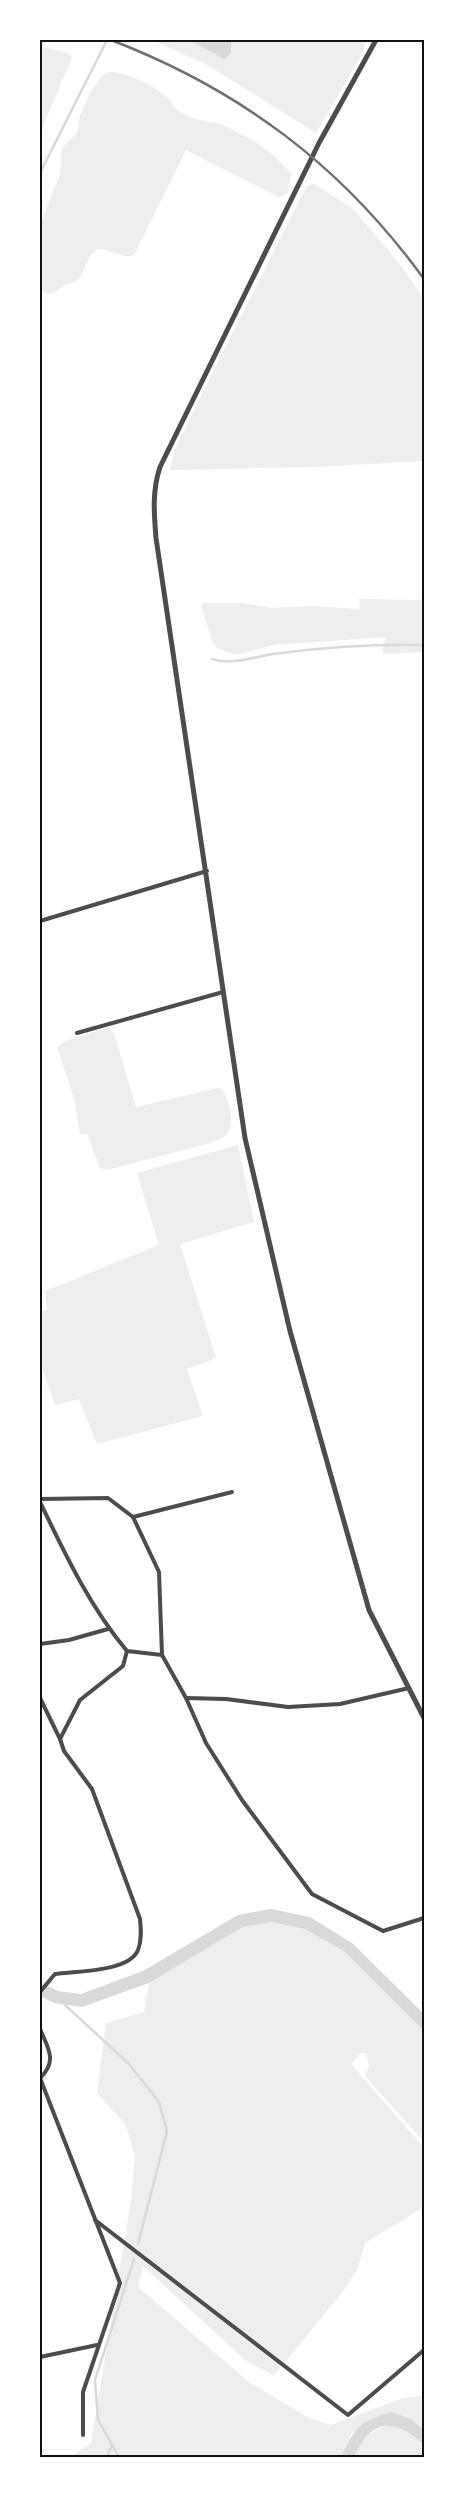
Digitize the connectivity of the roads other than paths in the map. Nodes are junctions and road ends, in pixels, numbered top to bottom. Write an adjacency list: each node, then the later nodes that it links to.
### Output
1 (376, 40): 2 (street)
2 (207, 871): 3 (street); 4 (street)
3 (40, 921)
4 (223, 992): 5 (street); 13 (street)
5 (77, 1033)
6 (232, 1492): 8 (street)
7 (40, 1501): 8 (street); 9 (street)
8 (133, 1517): 12 (street)
9 (108, 1628): 10 (street); 11 (street)
10 (40, 1644)
11 (127, 1651): 12 (street); 17 (street)
12 (162, 1655): 15 (street)
13 (409, 1688): 15 (street); 16 (street)
14 (40, 1698): 17 (street)
15 (186, 1698): 18 (street)
16 (424, 1718)
17 (60, 1739): 19 (street)
18 (424, 1918)
19 (40, 1992)
20 (40, 2028): 21 (street)
21 (40, 2078): 22 (street)
22 (95, 2220): 23 (street); 24 (street)
23 (97, 2345): 25 (street); 26 (street)
24 (424, 2350)
25 (40, 2357)
26 (83, 2435)

